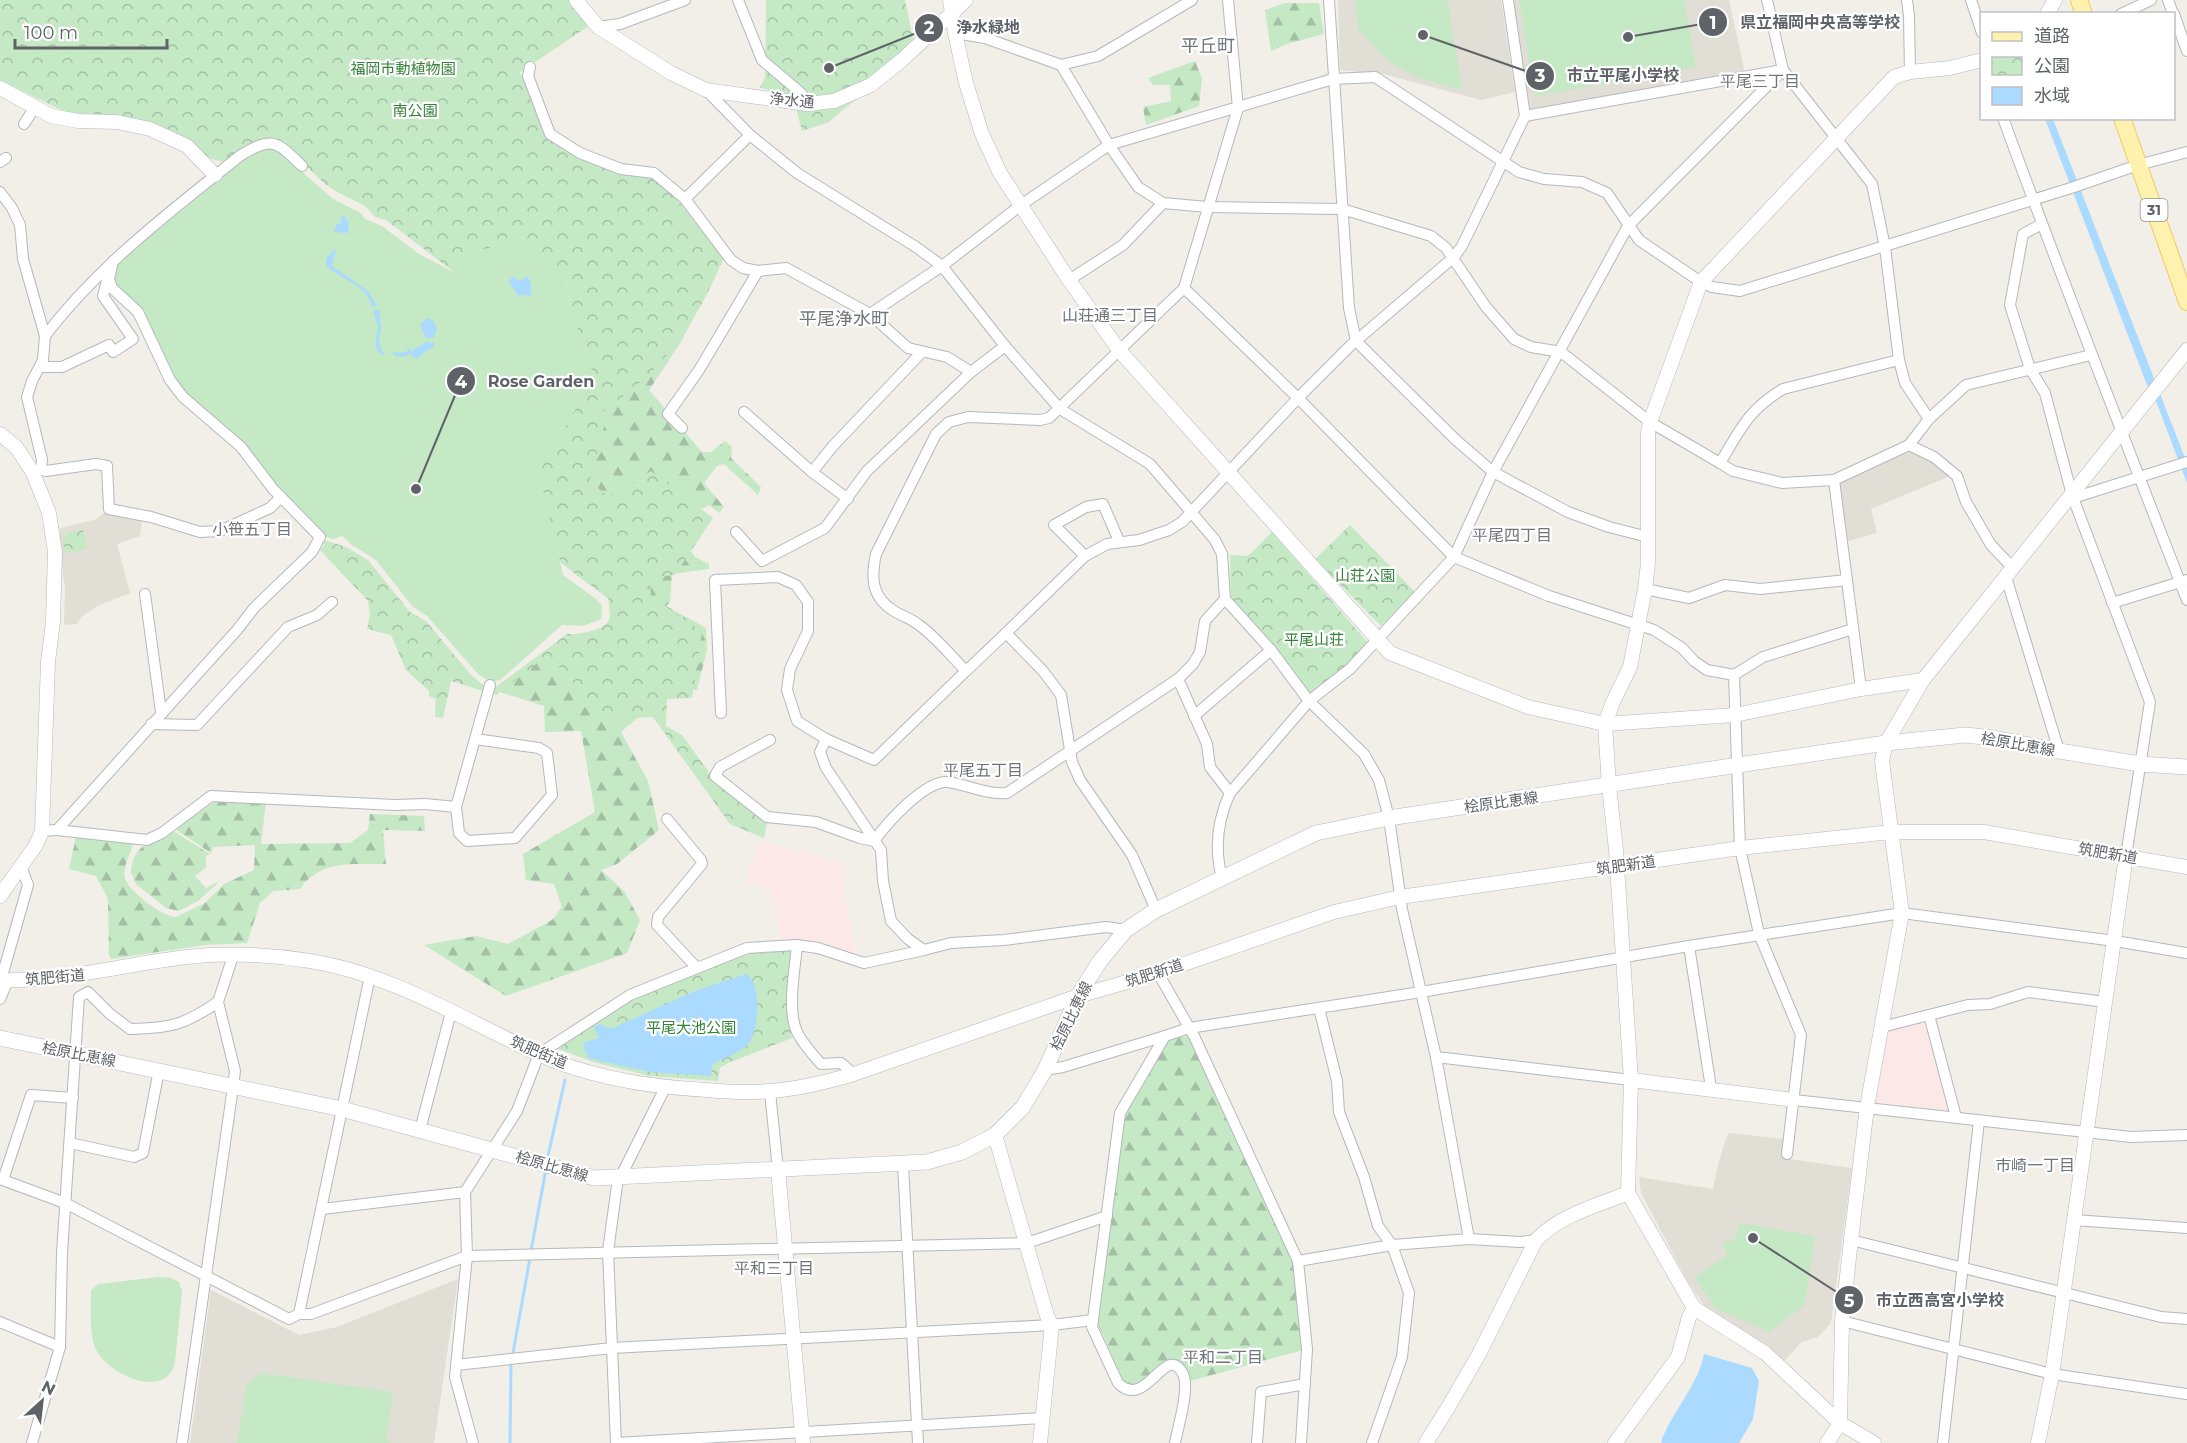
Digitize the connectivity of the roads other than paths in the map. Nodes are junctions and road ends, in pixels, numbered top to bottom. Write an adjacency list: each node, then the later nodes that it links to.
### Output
1 (576, 0): 16 (street, 浄水通)
2 (685, 0): 16 (street)
3 (738, 0): 28 (street)
4 (966, 0): 13 (street, 浄水通)
5 (1192, 0): 21 (street)
6 (1228, 0): 30 (street)
7 (1329, 0): 25 (street)
8 (1508, 0): 31 (street)
9 (1767, 0): 23 (street)
10 (1907, 0): 24 (street)
11 (1971, 0): 17 (street)
12 (2151, 0): 14 (street)
13 (951, 7): 18 (street); 28 (street, 浄水通)
14 (2125, 12)
15 (2175, 19): 19 (street)
16 (598, 27): 27 (street, 浄水通)
17 (1980, 27)
18 (955, 33): 21 (street); 47 (street)
19 (2187, 51)
20 (1980, 60): 24 (street)
21 (1061, 65): 37 (street)
22 (530, 67): 44 (street)
23 (1783, 69): 31 (street); 36 (street); 51 (street)
24 (1910, 72): 36 (street)
25 (1334, 79): 30 (street); 39 (street); 49 (street)
26 (0, 88): 29 (street)
27 (706, 90): 28 (street, 浄水通); 35 (street)
28 (807, 104)
29 (35, 107): 34 (street); 42 (street)
30 (1238, 108): 37 (street); 48 (street)
31 (1525, 116): 39 (street)
32 (2004, 120): 45 (street)
33 (2123, 120): 40 (main road, 31)
34 (24, 123)
35 (750, 135): 44 (street); 55 (street)
36 (1836, 140): 52 (street); 58 (street)
37 (1109, 145): 46 (street); 47 (street)
38 (2187, 152): 40 (street)
39 (1503, 162): 51 (street); 53 (street)
40 (2138, 165): 45 (street); 60 (main road, 31)
41 (302, 166): 42 (street)
42 (215, 176): 54 (street)
43 (0, 192): 62 (street)
44 (685, 199): 56 (street)
45 (2033, 200): 50 (street); 52 (street)
46 (1163, 203): 48 (street); 57 (street)
47 (1021, 206): 55 (street); 57 (street)
48 (1208, 207): 49 (street); 59 (street)
49 (1342, 209): 53 (street); 63 (street)
50 (2042, 224): 69 (street); 72 (street)
51 (1628, 226): 58 (street); 67 (street)
52 (1885, 247): 58 (street); 70 (street)
53 (1454, 257): 63 (street); 67 (street)
54 (111, 263): 62 (street); 71 (street); 92 (street)
55 (942, 266): 61 (street); 64 (street)
56 (758, 271): 61 (street); 79 (street)
57 (1069, 280): 65 (street)
58 (1701, 282): 78 (street)
59 (1184, 288): 65 (street); 74 (street)
60 (2187, 302)
61 (870, 314): 68 (street)
62 (45, 336): 71 (street)
63 (1356, 341): 74 (street); 88 (street)
64 (1005, 346): 73 (street); 75 (street)
65 (1119, 350): 75 (street); 87 (street)
66 (2187, 350): 80 (street)
67 (1561, 352): 78 (street); 88 (street)
68 (921, 353): 73 (street); 86 (street)
69 (2091, 355): 72 (street); 80 (street)
70 (1899, 360): 77 (street); 83 (street)
71 (40, 367): 85 (street)
72 (2030, 369): 77 (street); 91 (street)
73 (970, 372): 93 (street)
74 (1298, 398): 87 (street); 99 (street)
75 (1060, 409): 94 (street); 114 (street)
76 (744, 412): 86 (street)
77 (1929, 419): 82 (street)
78 (1650, 422): 83 (street); 96 (street)
79 (682, 428)
80 (2121, 432): 89 (street); 91 (street)
81 (0, 434): 85 (street)
82 (1909, 445): 90 (street); 100 (street)
83 (1720, 463): 90 (street)
84 (2185, 463): 89 (street)
85 (37, 471): 92 (street); 142 (street)
86 (812, 472): 93 (street)
87 (1228, 472): 94 (street); 112 (street)
88 (1493, 472): 96 (street); 99 (street)
89 (2141, 478): 91 (street); 102 (street)
90 (1834, 480): 101 (street)
91 (2072, 496): 100 (street); 108 (street)
92 (281, 497): 121 (street)
93 (848, 499): 95 (street)
94 (1191, 512): 97 (street); 105 (street)
95 (736, 532)
96 (1648, 537): 103 (street)
97 (1119, 541): 98 (street); 98 (street)
98 (1085, 556): 111 (street)
99 (1454, 557): 109 (street); 112 (street)
100 (2010, 572): 117 (street); 132 (street)
101 (1847, 580): 103 (street); 110 (street)
102 (2183, 581): 106 (street); 108 (street)
103 (1645, 589): 109 (street)
104 (145, 594): 121 (street)
105 (1226, 599): 113 (street); 116 (street)
106 (2187, 600)
107 (332, 602): 125 (street)
108 (2112, 603): 133 (street)
109 (1638, 623): 115 (street); 126 (street)
110 (1853, 629): 115 (street); 119 (street)
111 (1006, 633): 114 (street); 131 (street)
112 (1377, 640): 120 (street); 126 (street)
113 (1271, 650): 120 (street); 124 (street)
114 (966, 671): 128 (street)
115 (1734, 675): 123 (street)
116 (1178, 679): 124 (street); 131 (street)
117 (1923, 680): 119 (street); 130 (street)
118 (490, 685): 127 (street)
119 (1861, 689): 123 (street)
120 (1309, 701): 137 (street); 139 (street)
121 (161, 712): 125 (street)
122 (721, 713): 128 (street)
123 (1735, 715): 126 (street); 134 (street)
124 (1194, 716): 137 (street)
125 (151, 724): 141 (street)
126 (1605, 724): 136 (street)
127 (475, 739): 138 (street); 138 (street)
128 (826, 739): 144 (street)
129 (770, 740): 144 (street)
130 (1886, 743): 132 (main road, 桧原比恵線); 134 (main road, 桧原比恵線); 143 (street)
131 (1070, 752): 144 (street); 153 (street)
132 (2059, 752): 133 (main road, 桧原比恵線)
133 (2140, 764): 135 (main road, 桧原比恵線); 146 (street)
134 (1738, 765): 136 (main road, 桧原比恵線); 145 (street)
135 (2187, 767)
136 (1609, 786): 139 (main road, 桧原比恵線); 148 (street)
137 (1230, 793): 150 (street)
138 (456, 807): 141 (street)
139 (1389, 818): 150 (main road, 桧原比恵線); 152 (street)
140 (667, 819): 164 (street)
141 (57, 830): 142 (street)
142 (42, 831): 147 (street)
143 (1891, 832): 145 (street, 筑肥新道); 146 (street, 筑肥新道); 154 (street)
144 (874, 841): 160 (street)
145 (1740, 848): 148 (street, 筑肥新道); 156 (street)
146 (2126, 856): 149 (street, 筑肥新道); 157 (street)
147 (21, 866): 151 (street); 167 (street)
148 (1617, 866): 152 (street, 筑肥新道); 163 (street)
149 (2187, 867)
150 (1222, 878): 153 (main road, 桧原比恵線)
151 (0, 896)
152 (1400, 897): 165 (street, 筑肥新道); 168 (street)
153 (1156, 910): 155 (main road, 桧原比恵線)
154 (1902, 912): 156 (street); 157 (street); 176 (street)
155 (1126, 930): 160 (street); 169 (main road, 桧原比恵線)
156 (1759, 934): 159 (street); 192 (street)
157 (2115, 941): 161 (street); 172 (street)
158 (797, 945): 160 (street); 164 (street); 185 (street)
159 (1689, 946): 163 (street); 189 (street)
160 (924, 950)
161 (2187, 953)
162 (233, 956): 166 (street, 筑肥街道); 167 (street, 筑肥街道); 171 (street)
163 (1624, 956): 168 (street); 186 (street)
164 (696, 967): 181 (street)
165 (1158, 973): 169 (street, 筑肥新道); 177 (street)
166 (370, 976): 174 (street, 筑肥街道); 194 (street)
167 (3, 980): 170 (street)
168 (1422, 992): 173 (street); 182 (street)
169 (1078, 996): 184 (main road, 桧原比恵線); 185 (street, 筑肥街道)
170 (0, 999)
171 (218, 1002): 180 (street); 187 (street)
172 (2105, 1002): 175 (street); 198 (street)
173 (1319, 1008): 177 (street); 219 (street)
174 (451, 1012): 181 (street, 筑肥街道); 197 (street)
175 (1929, 1015): 176 (street); 195 (street)
176 (1882, 1027): 193 (street)
177 (1189, 1029): 178 (street); 224 (street)
178 (1165, 1036): 184 (street); 212 (street)
179 (0, 1038): 180 (main road, 桧原比恵線)
180 (75, 1054): 183 (main road, 桧原比恵線); 191 (street)
181 (539, 1054): 188 (street, 筑肥街道); 202 (street)
182 (1436, 1057): 186 (street); 215 (street)
183 (159, 1070): 187 (main road, 桧原比恵線); 201 (street)
184 (1045, 1070): 199 (main road, 桧原比恵線)
185 (854, 1074): 190 (street, 筑肥街道)
186 (1631, 1080): 189 (street); 209 (street)
187 (233, 1087): 194 (main road, 桧原比恵線); 226 (street)
188 (665, 1088): 190 (street, 筑肥街道); 206 (street)
189 (1711, 1088): 192 (street)
190 (770, 1092): 205 (street)
191 (73, 1098): 201 (street); 207 (street)
192 (1794, 1100): 193 (street); 203 (street)
193 (1868, 1107): 195 (street); 217 (street)
194 (342, 1109): 197 (main road, 桧原比恵線); 211 (street)
195 (1956, 1118): 196 (street)
196 (1979, 1121): 198 (street); 225 (street)
197 (420, 1130): 202 (main road, 桧原比恵線)
198 (2086, 1132): 200 (street); 213 (street)
199 (995, 1135): 204 (main road, 桧原比恵線); 218 (street)
200 (2187, 1135)
201 (70, 1143): 210 (street)
202 (493, 1149): 206 (main road, 桧原比恵線); 208 (street)
203 (1787, 1154)
204 (903, 1164): 205 (main road, 桧原比恵線); 220 (street)
205 (778, 1170): 206 (main road, 桧原比恵線); 221 (street)
206 (618, 1178): 222 (street)
207 (1, 1180): 210 (street)
208 (465, 1192): 211 (street); 223 (street)
209 (1628, 1193): 216 (street); 228 (street)
210 (65, 1203): 226 (street); 237 (street)
211 (322, 1209): 229 (street)
212 (1107, 1216): 218 (street); 231 (street)
213 (2074, 1220): 214 (street); 227 (street)
214 (2187, 1228)
215 (1469, 1239): 216 (street); 219 (street)
216 (1536, 1240): 258 (street)
217 (1851, 1240): 225 (street); 232 (street)
218 (1027, 1243): 220 (street); 234 (street)
219 (1392, 1245): 224 (street); 257 (street)
220 (908, 1247): 221 (street); 235 (street)
221 (785, 1248): 222 (street); 236 (street)
222 (608, 1251): 223 (street); 238 (street)
223 (467, 1256): 229 (street); 240 (street)
224 (1298, 1261): 242 (street)
225 (1963, 1267): 227 (street); 239 (street)
226 (205, 1274): 229 (street); 249 (street)
227 (2063, 1293): 230 (street); 241 (street)
228 (1694, 1308): 245 (street); 259 (street)
229 (299, 1314)
230 (2187, 1319)
231 (1093, 1320): 234 (street); 254 (street)
232 (1842, 1321): 239 (street); 245 (street)
233 (0, 1322): 237 (street)
234 (1052, 1325): 235 (street); 244 (street)
235 (912, 1331): 236 (street); 246 (street)
236 (793, 1339): 238 (street); 247 (street)
237 (60, 1347): 248 (street)
238 (612, 1348): 240 (street); 251 (street)
239 (1953, 1349): 241 (street); 262 (street)
240 (456, 1365): 250 (street)
241 (2052, 1374): 243 (street); 263 (street)
242 (1305, 1384): 255 (street); 256 (street)
243 (2187, 1394)
244 (1043, 1418): 246 (street); 253 (street)
245 (1840, 1423): 260 (street); 261 (street)
246 (917, 1425): 247 (street); 252 (street)
247 (802, 1438): 251 (street)
248 (32, 1443)
249 (182, 1443)
250 (473, 1443)
251 (616, 1443)
252 (918, 1443)
253 (1040, 1443)
254 (1175, 1443)
255 (1257, 1443)
256 (1301, 1443)
257 (1372, 1443)
258 (1426, 1443)
259 (1615, 1443)
260 (1827, 1443)
261 (1874, 1443)
262 (1943, 1443)
263 (2038, 1443)

